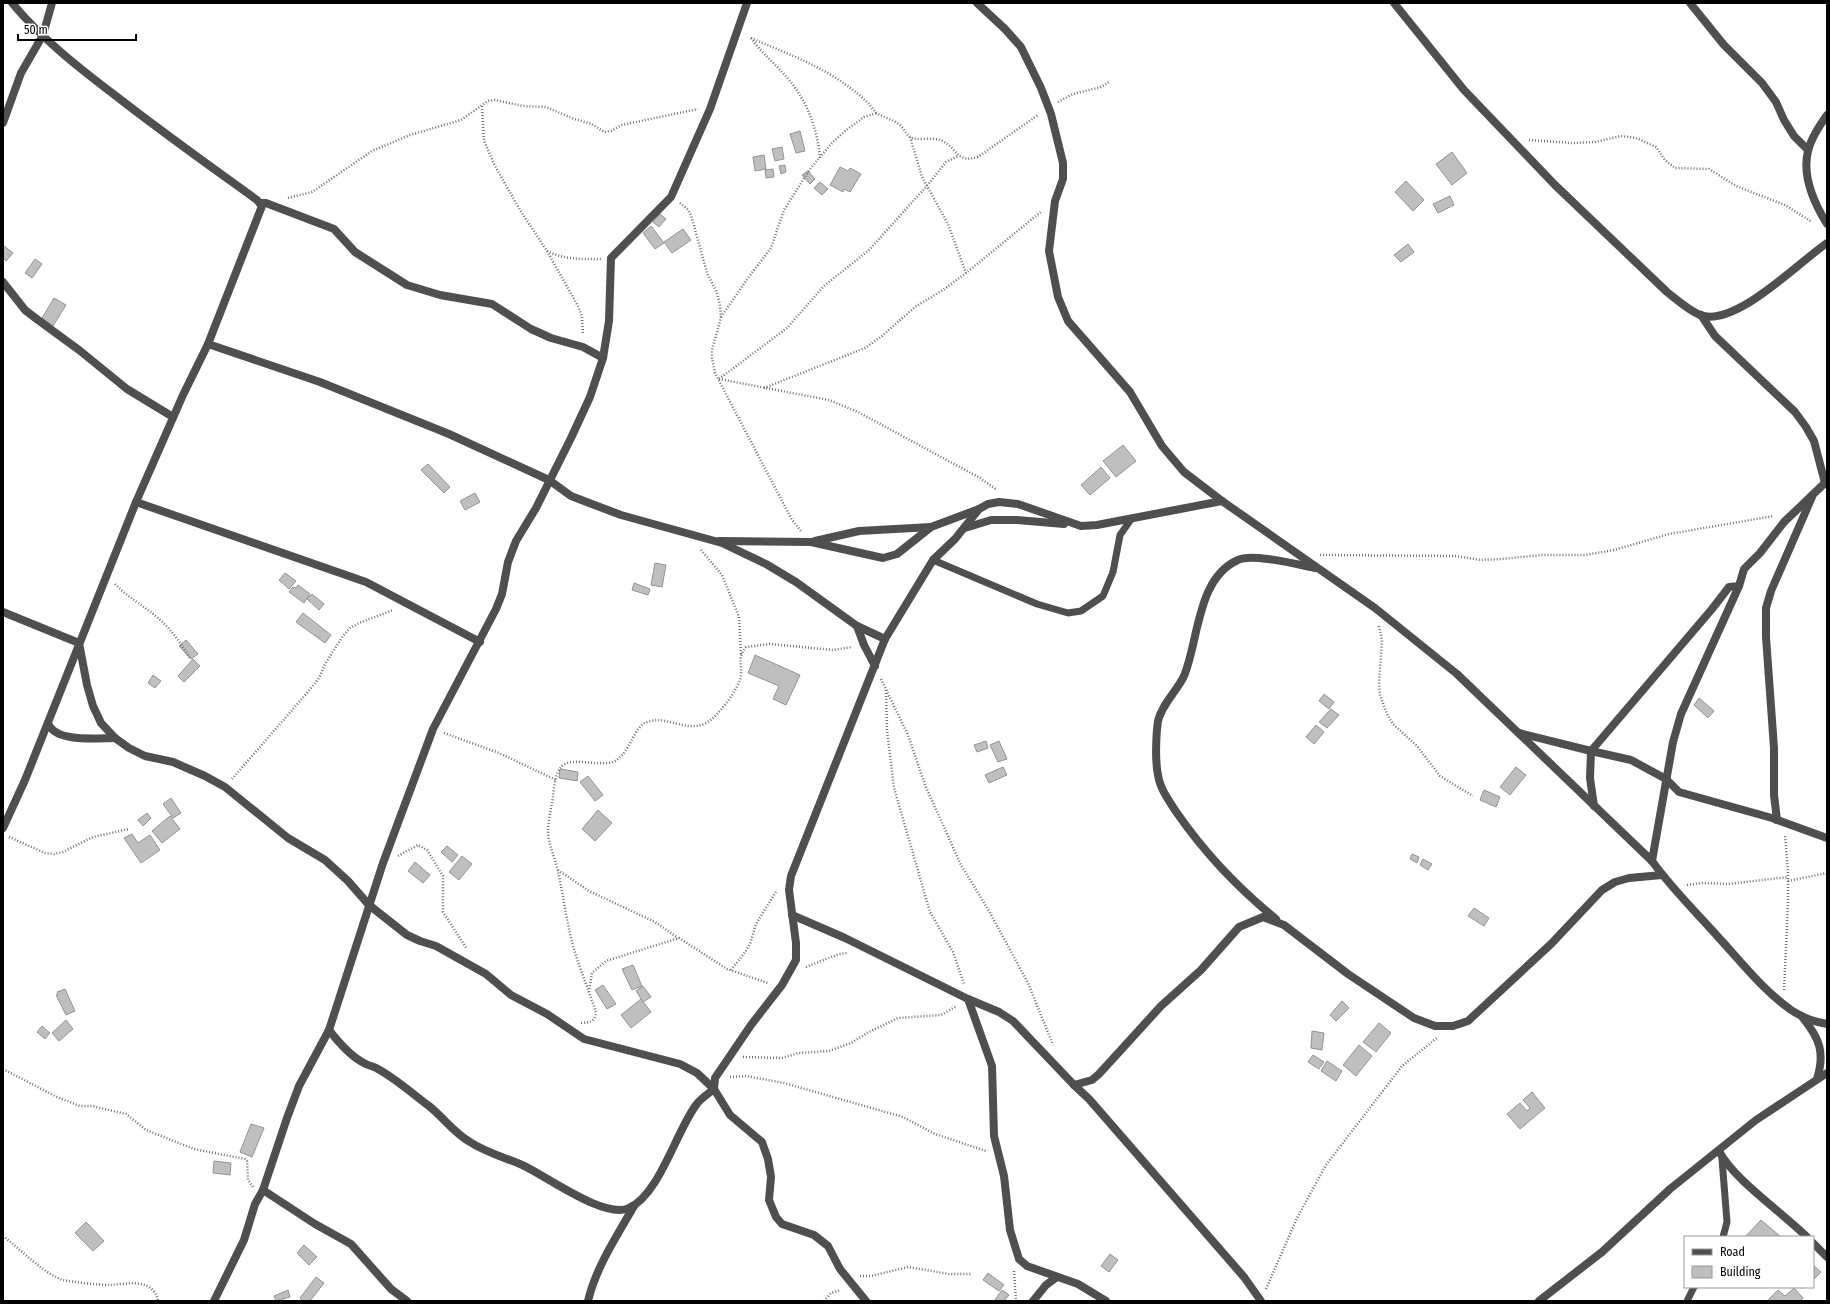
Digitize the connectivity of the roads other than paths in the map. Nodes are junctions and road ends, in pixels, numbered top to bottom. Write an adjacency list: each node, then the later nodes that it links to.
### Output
1 (12, 3): 7 (street)
2 (52, 3): 7 (street)
3 (747, 3): 17 (street)
4 (977, 3): 22 (street)
5 (1394, 3): 15 (street)
6 (1690, 3): 10 (street)
7 (43, 35): 9 (street); 11 (street)
8 (1827, 116): 10 (street)
9 (3, 123)
10 (1808, 150): 12 (street)
11 (263, 203): 16 (street); 17 (street)
12 (1823, 224)
13 (1827, 243): 15 (street)
14 (3, 282): 18 (street)
15 (1701, 315): 20 (street)
16 (208, 344): 18 (street); 19 (street)
17 (603, 358): 19 (street)
18 (173, 417): 23 (street)
19 (549, 480): 29 (street); 37 (street)
20 (1826, 482): 21 (street)
21 (1814, 493): 33 (street); 46 (street)
22 (1222, 501): 25 (street); 32 (street)
23 (136, 502): 37 (street); 38 (street)
24 (979, 510): 26 (street); 27 (street); 28 (street)
25 (1132, 518): 26 (street); 31 (lane)
26 (1081, 526): 28 (street)
27 (931, 527): 30 (street); 30 (street)
28 (964, 529): 31 (street)
29 (714, 541): 30 (street); 35 (street)
30 (811, 542)
31 (933, 560): 36 (street)
32 (1318, 569): 41 (street); 53 (street)
33 (1739, 586): 43 (street); 44 (street)
34 (3, 612): 38 (street)
35 (857, 626): 36 (street); 39 (street)
36 (885, 639): 39 (street)
37 (480, 642): 51 (street)
38 (80, 643): 40 (street); 42 (street)
39 (875, 666): 52 (street)
40 (48, 723): 42 (street); 47 (street)
41 (1518, 733): 43 (street); 45 (street)
42 (115, 738): 51 (street)
43 (1591, 752): 44 (street); 45 (street)
44 (1666, 779): 46 (street); 49 (street)
45 (1594, 806): 49 (street)
46 (1781, 822): 48 (street)
47 (3, 828)
48 (1827, 838)
49 (1652, 861): 50 (street)
50 (1662, 875): 53 (street); 55 (street)
51 (369, 905): 57 (street); 61 (street)
52 (792, 915): 54 (street); 61 (street)
53 (1284, 925): 60 (street)
54 (968, 999): 60 (street); 69 (street)
55 (1801, 1016): 56 (street); 59 (street)
56 (1827, 1024)
57 (329, 1030): 63 (street); 64 (street)
58 (1827, 1073): 59 (street)
59 (1816, 1079): 62 (street)
60 (1074, 1085): 71 (street)
61 (714, 1090): 64 (street); 75 (street)
62 (1720, 1155): 65 (lane); 66 (street); 78 (street)
63 (262, 1190): 72 (street); 73 (street)
64 (635, 1205): 74 (street)
65 (1723, 1236)
66 (1806, 1236)
67 (1814, 1244): 68 (street)
68 (1827, 1257)
69 (1057, 1277): 76 (street); 77 (street)
70 (1694, 1288): 79 (lane)
71 (1263, 1298)
72 (214, 1301)
73 (407, 1301)
74 (588, 1301)
75 (866, 1301)
76 (1033, 1301)
77 (1106, 1301)
78 (1539, 1301)
79 (1687, 1301)

